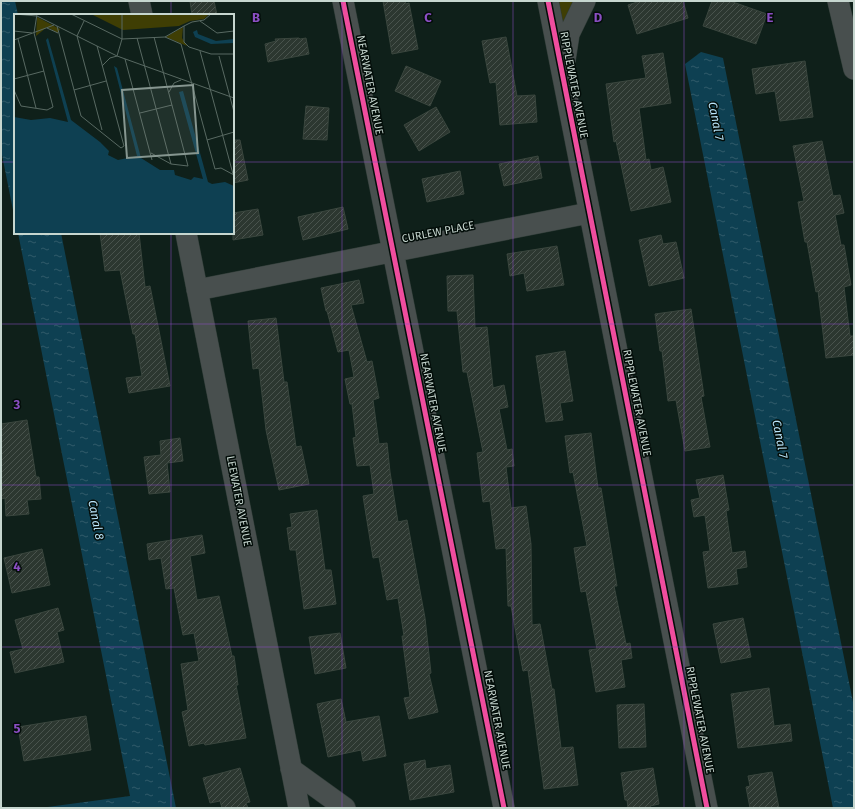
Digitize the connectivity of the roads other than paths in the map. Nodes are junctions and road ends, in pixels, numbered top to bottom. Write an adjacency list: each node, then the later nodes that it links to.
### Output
1 (139, 1): 6 (street)
2 (343, 1): 12 (street, NEARWATER AVENUE)
3 (548, 1): 9 (street, RIPPLEWATER AVENUE)
4 (585, 1): 9 (street, RIPPLEWATER AVENUE)
5 (838, 1): 7 (street)
6 (142, 14)
7 (851, 33): 8 (street)
8 (854, 69)
9 (562, 77): 10 (street, RIPPLEWATER AVENUE)
10 (589, 213): 12 (street, CURLEW PLACE); 18 (street, RIPPLEWATER AVENUE)
11 (186, 234): 13 (street, LEEWATER AVENUE)
12 (393, 252): 13 (street, CURLEW PLACE); 17 (street, NEARWATER AVENUE)
13 (197, 290): 14 (street, LEEWATER AVENUE)
14 (291, 769): 15 (street, LEEWATER AVENUE); 16 (street)
15 (299, 808)
16 (345, 808)
17 (504, 808)
18 (707, 808)

